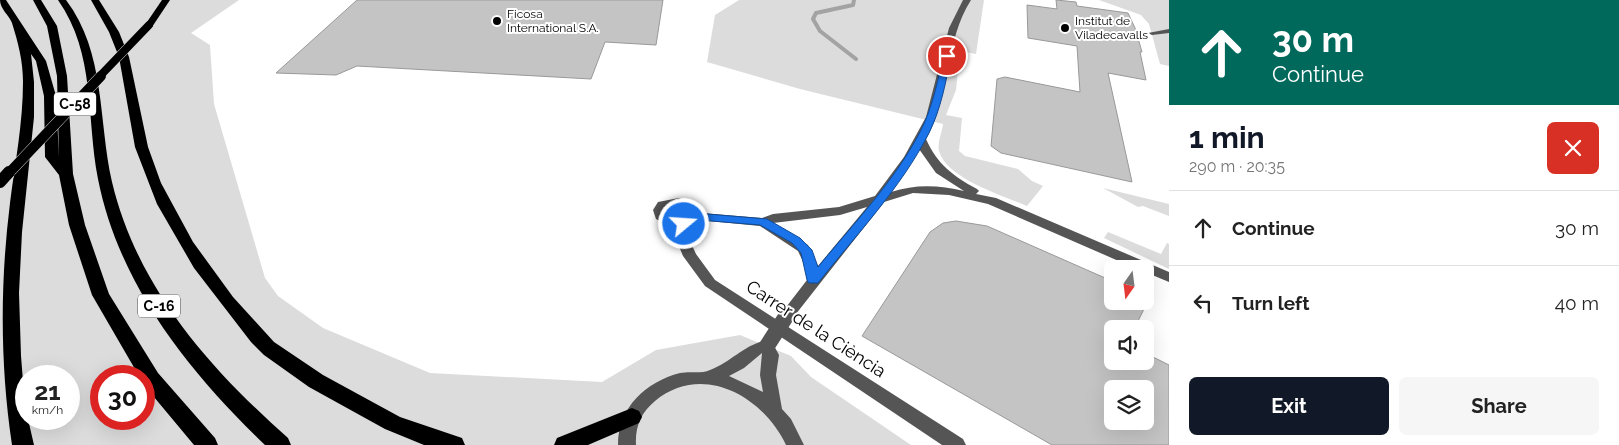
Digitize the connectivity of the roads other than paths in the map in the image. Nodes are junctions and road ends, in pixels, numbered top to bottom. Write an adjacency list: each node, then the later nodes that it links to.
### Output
1 (2, 0): 7 (highway)
2 (37, 0): 11 (highway, C-16)
3 (62, 0): 26 (highway, C-16)
4 (95, 0): 27 (highway)
5 (166, 0): 12 (main road, C-58, bridge)
6 (967, 0): 10 (street)
7 (16, 24): 11 (highway); 24 (highway)
8 (1169, 31): 9 (street)
9 (1152, 33)
10 (920, 138): 13 (street); 14 (street)
11 (66, 174): 25 (highway, C-16)
12 (0, 182)
13 (878, 200): 14 (street); 16 (street); 19 (street)
14 (992, 202): 18 (street)
15 (696, 216): 16 (street); 17 (street); 17 (street)
16 (763, 222): 19 (street)
17 (677, 224): 31 (street, Carrer de la Ciència)
18 (1169, 277)
19 (814, 280): 20 (street, bridge)
20 (767, 346): 21 (street); 22 (street)
21 (710, 378): 22 (street); 23 (street)
22 (774, 409): 30 (street)
23 (632, 417): 28 (highway); 29 (street)
24 (23, 445)
25 (207, 445)
26 (280, 445)
27 (454, 445)
28 (565, 445)
29 (627, 445)
30 (795, 445)
31 (957, 445)

